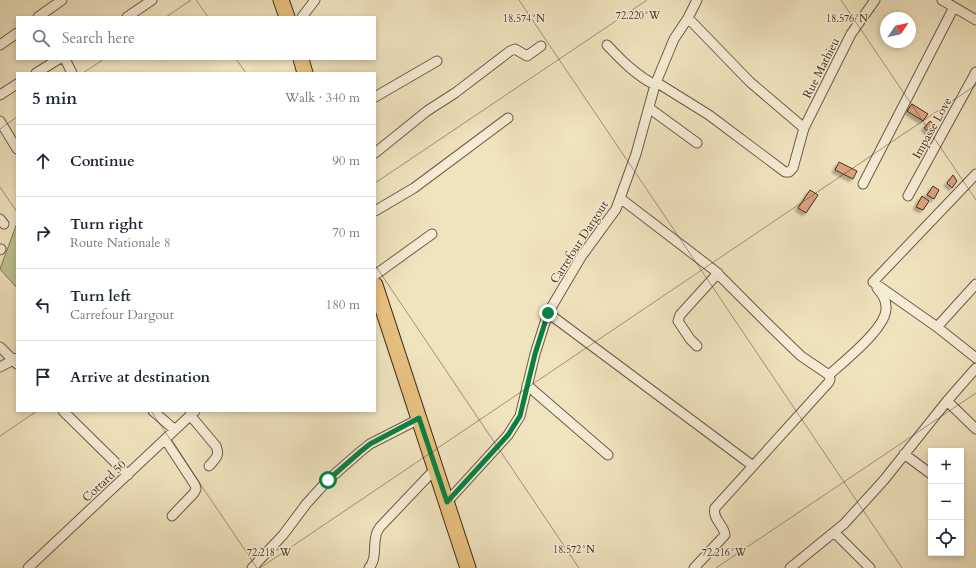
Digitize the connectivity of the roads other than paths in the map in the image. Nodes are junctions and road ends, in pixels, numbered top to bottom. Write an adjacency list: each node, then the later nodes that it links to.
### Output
1 (62, 0): 9 (street)
2 (152, 0): 10 (street)
3 (281, 0): 11 (main road)
4 (315, 0): 12 (street)
5 (697, 0): 13 (street, Carrefour Dargout)
6 (875, 0): 34 (street, Rue Mathieu)
7 (942, 0): 8 (street)
8 (954, 7): 14 (street); 39 (street)
9 (39, 16)
10 (128, 16)
11 (287, 16)
12 (303, 16)
13 (688, 18): 27 (street, Carrefour Dargout); 34 (street)
14 (976, 20)
15 (16, 34): 16 (street)
16 (0, 45)
17 (606, 45): 27 (street)
18 (541, 46): 37 (street)
19 (57, 60): 23 (street)
20 (66, 60): 24 (street)
21 (301, 60): 25 (main road)
22 (437, 61): 30 (street)
23 (38, 72)
24 (72, 72)
25 (305, 72)
26 (976, 72): 40 (street, Impasse Love)
27 (656, 84): 31 (street, Carrefour Dargout); 34 (street, Rue Mathieu)
28 (16, 87): 29 (street)
29 (0, 95)
30 (376, 95)
31 (649, 108): 35 (street); 41 (street, Carrefour Dargout)
32 (508, 118): 42 (street)
33 (0, 121): 36 (street)
34 (804, 128)
35 (697, 143)
36 (16, 147)
37 (376, 152)
38 (976, 174): 46 (street)
39 (863, 184)
40 (908, 196)
41 (620, 198): 44 (street); 49 (street, Carrefour Dargout)
42 (376, 210)
43 (432, 234): 45 (street)
44 (718, 273): 51 (street); 57 (street)
45 (376, 274)
46 (873, 282): 50 (street); 57 (street)
47 (976, 284): 50 (street)
48 (376, 288): 63 (main road)
49 (548, 313): 58 (street, Carrefour Dargout); 70 (street)
50 (937, 326): 53 (street)
51 (697, 346)
52 (0, 347): 54 (street)
53 (974, 352)
54 (16, 361): 55 (street)
55 (0, 367)
56 (976, 368): 59 (street)
57 (829, 375): 70 (street)
58 (527, 385): 68 (street); 74 (street, Carrefour Dargout)
59 (947, 401): 64 (street); 67 (street)
60 (64, 412): 73 (street)
61 (154, 412): 65 (street)
62 (193, 413): 65 (street, Cottard 50); 69 (street)
63 (419, 418): 71 (main road); 78 (street)
64 (976, 429)
65 (175, 430): 66 (street, Cottard 50)
66 (165, 439): 73 (street, Cottard 50); 75 (street)
67 (904, 454): 72 (street); 76 (street)
68 (608, 455)
69 (209, 466)
70 (753, 466): 81 (street)
71 (436, 468): 74 (main road); 79 (street)
72 (928, 472)
73 (128, 475): 77 (street, Cottard 50)
74 (447, 502): 80 (main road)
75 (172, 516)
76 (834, 532): 82 (street); 83 (street)
77 (28, 568)
78 (252, 568)
79 (369, 568)
80 (468, 568)
81 (694, 568)
82 (790, 568)
83 (870, 568)

